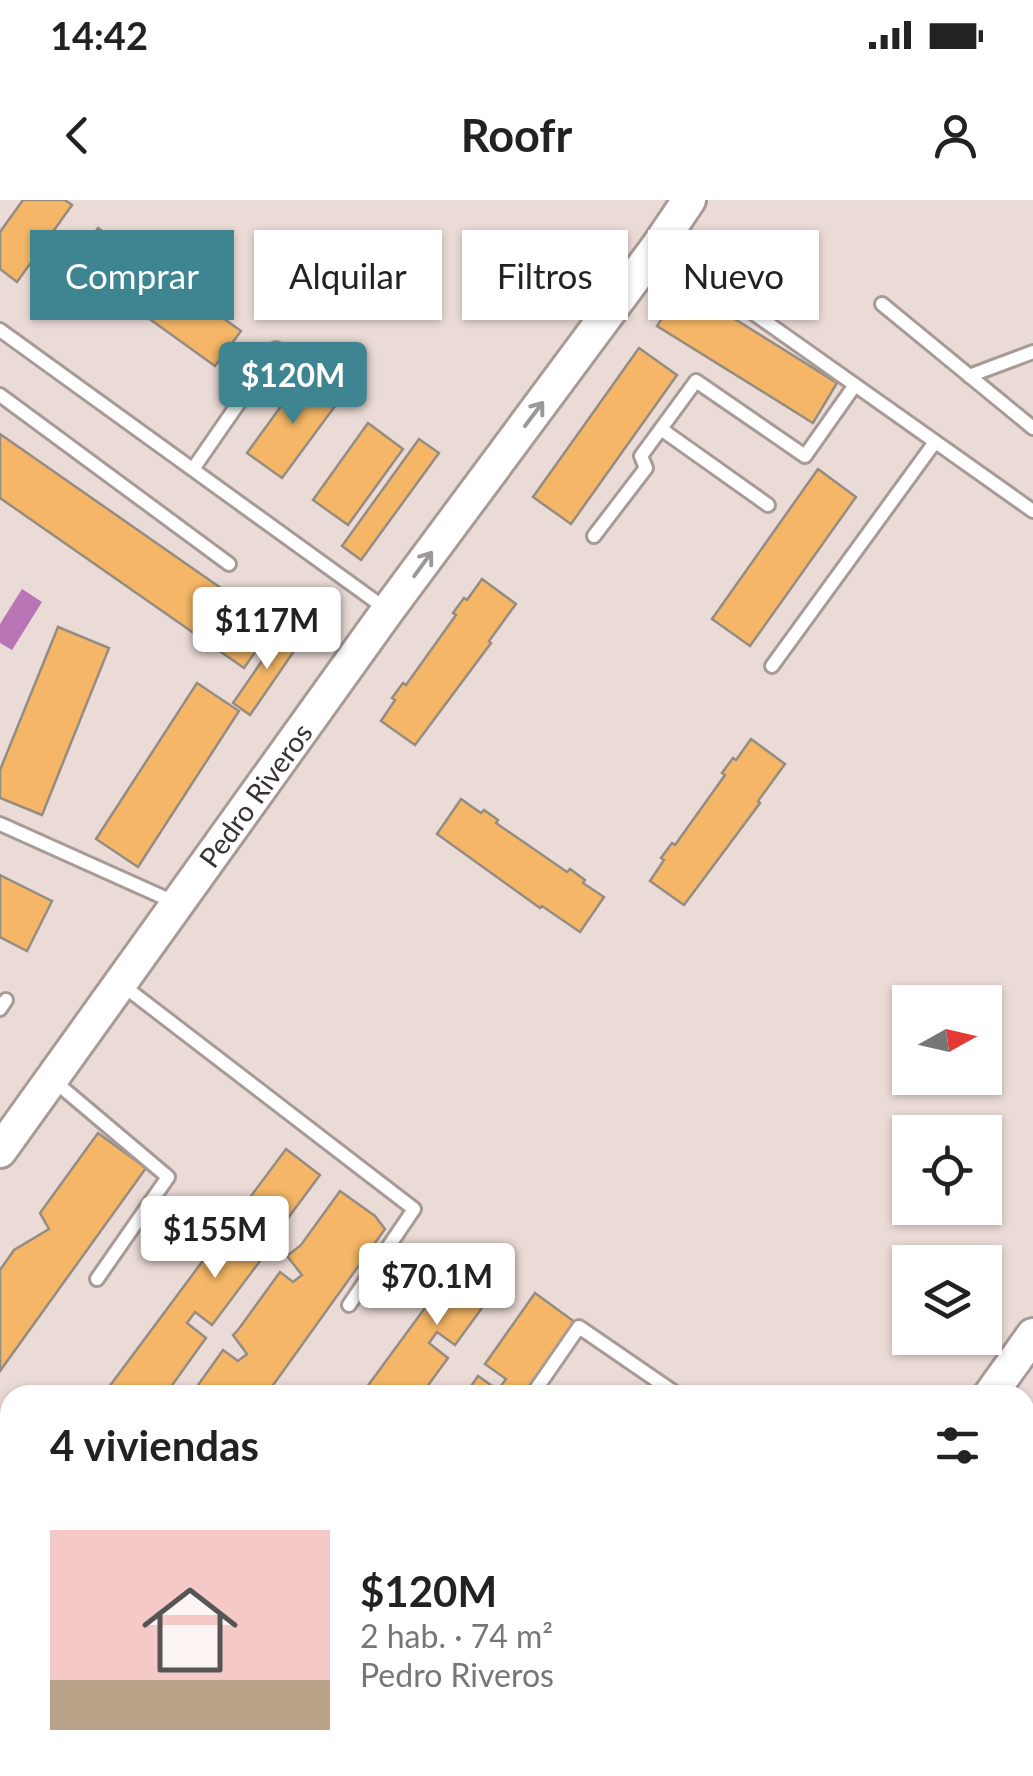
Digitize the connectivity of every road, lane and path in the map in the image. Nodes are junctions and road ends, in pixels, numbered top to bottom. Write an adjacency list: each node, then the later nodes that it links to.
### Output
1 (689, 200): 2 (street, Pedro Riveros)
2 (669, 230)
3 (648, 259): 20 (street, Pedro Riveros, one-way to 3)
4 (882, 304): 9 (lane)
5 (762, 320): 10 (lane)
6 (0, 330): 15 (lane)
7 (276, 350): 15 (lane)
8 (1033, 352): 9 (lane)
9 (969, 376): 12 (lane)
10 (855, 386): 13 (lane); 14 (lane)
11 (0, 395): 19 (lane)
12 (1033, 428)
13 (661, 429): 16 (lane); 18 (lane)
14 (936, 442): 17 (lane); 21 (lane)
15 (193, 469): 20 (lane)
16 (768, 505)
17 (1033, 511)
18 (594, 536)
19 (230, 564)
20 (388, 610): 23 (street, Pedro Riveros)
21 (772, 666)
22 (0, 824): 23 (lane)
23 (177, 903): 24 (street, Pedro Riveros)
24 (120, 983): 25 (street, Pedro Riveros); 28 (lane)
25 (52, 1079): 26 (street, Pedro Riveros); 27 (lane)
26 (0, 1150)
27 (97, 1279)
28 (349, 1305)
29 (1033, 1335): 32 (street)
30 (539, 1385): 31 (lane)
31 (663, 1385)
32 (997, 1385)

